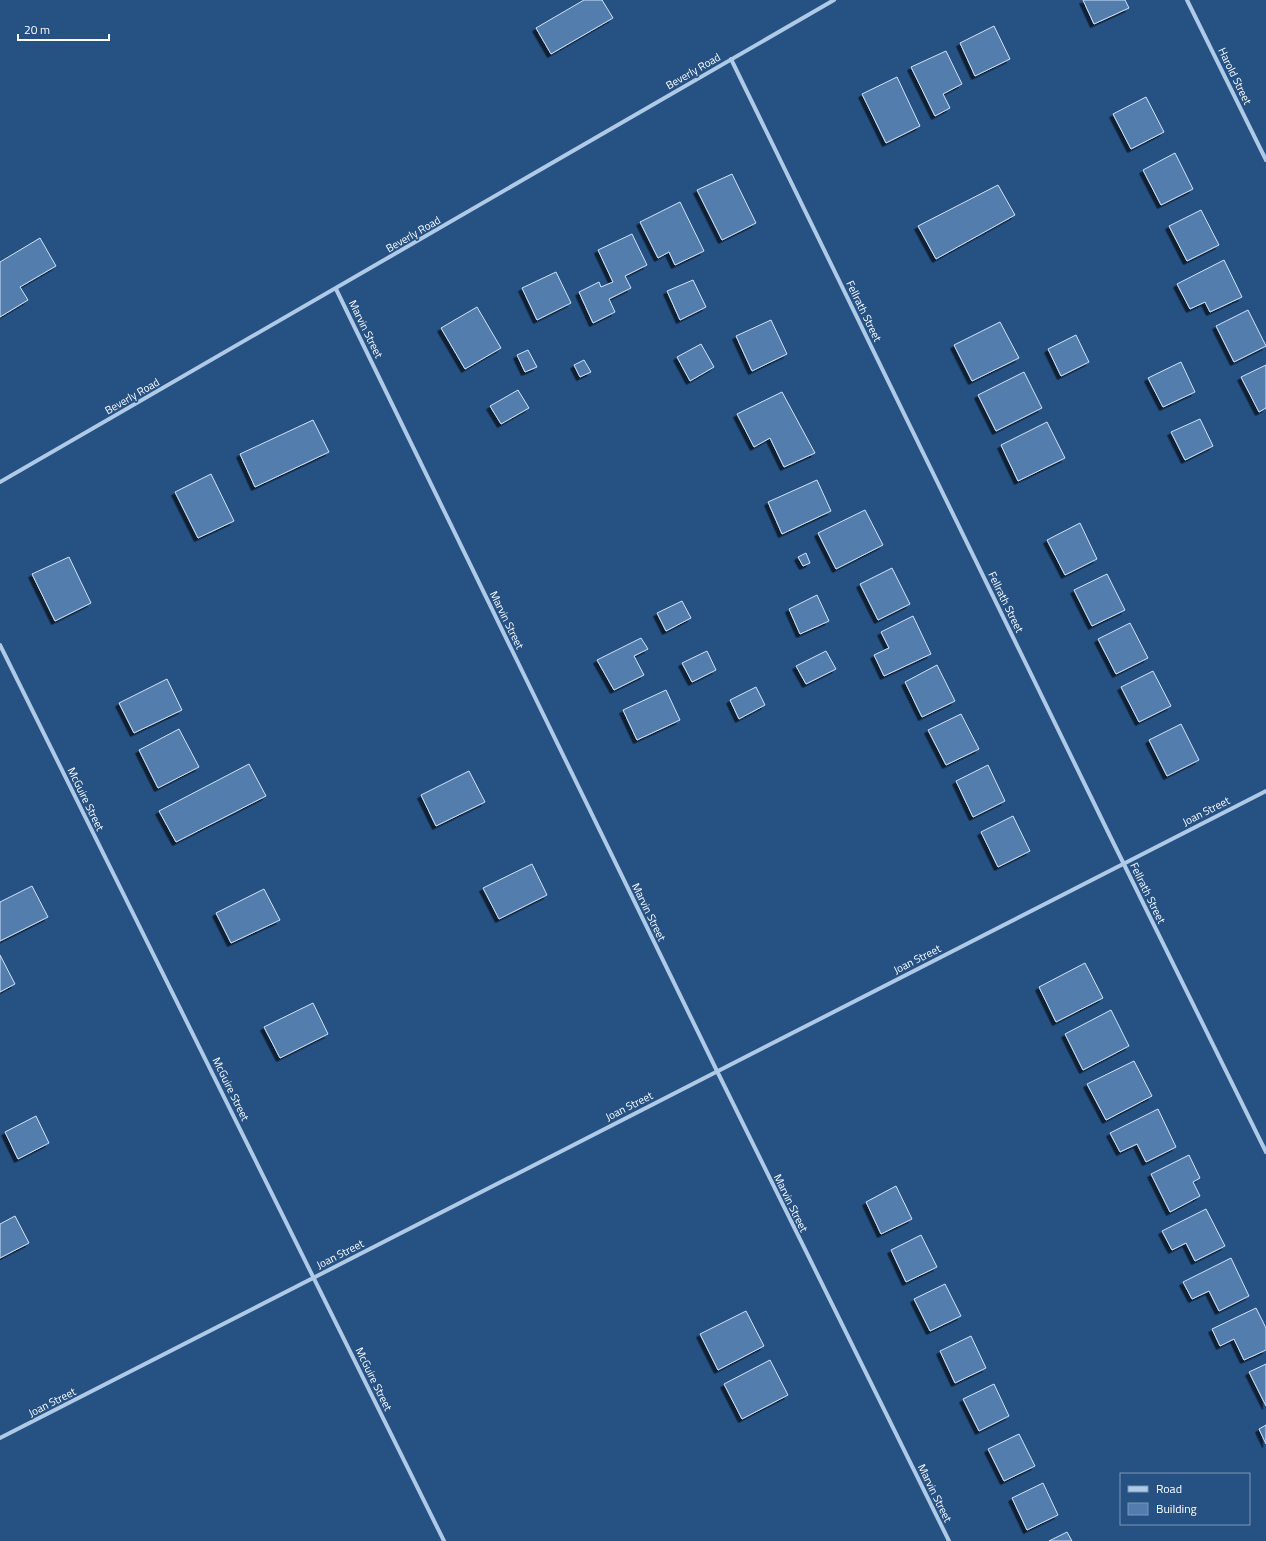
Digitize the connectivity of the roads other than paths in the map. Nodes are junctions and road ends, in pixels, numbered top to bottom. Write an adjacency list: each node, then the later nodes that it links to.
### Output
1 (834, 0): 3 (street, Beverly Road)
2 (1187, 0): 4 (street, Harold Street)
3 (731, 59): 5 (street, Beverly Road); 9 (street, Fellrath Street)
4 (1266, 160)
5 (336, 288): 6 (street, Beverly Road); 10 (street, Marvin Street)
6 (0, 482)
7 (0, 645): 12 (street, McGuire Street)
8 (1266, 791): 9 (street, Joan Street)
9 (1123, 863): 10 (street, Joan Street); 11 (street, Fellrath Street)
10 (716, 1071): 12 (street, Joan Street); 15 (street, Marvin Street)
11 (1266, 1152)
12 (314, 1278): 13 (street, Joan Street); 14 (street, McGuire Street)
13 (0, 1438)
14 (444, 1541)
15 (949, 1541)

